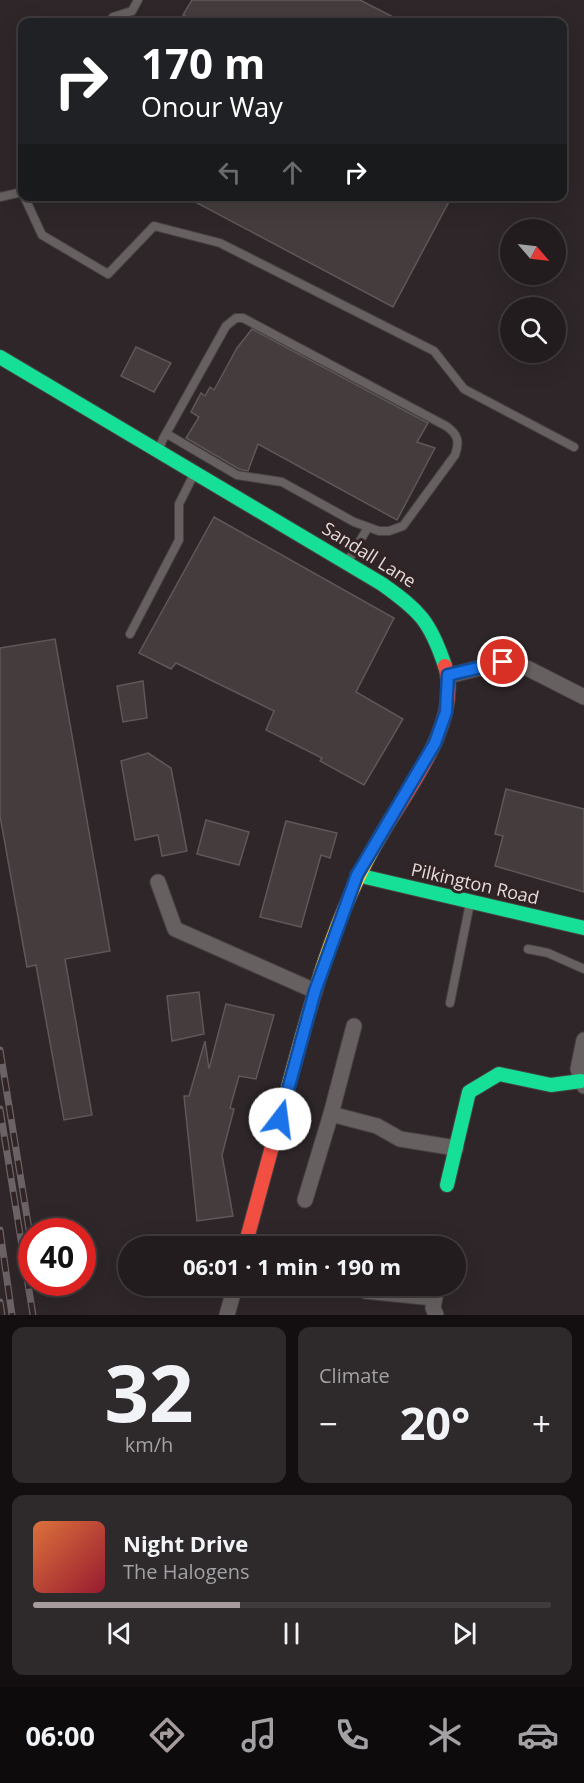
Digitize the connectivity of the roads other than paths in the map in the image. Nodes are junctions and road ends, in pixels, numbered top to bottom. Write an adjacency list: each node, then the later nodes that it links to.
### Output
1 (138, 0): 2 (lane)
2 (112, 18)
3 (18, 194): 4 (lane)
4 (0, 197)
5 (27, 201): 8 (lane)
6 (0, 357): 9 (street, Sandall Lane)
7 (167, 434): 9 (lane); 11 (lane); 11 (lane)
8 (574, 447)
9 (158, 451): 10 (street, Sandall Lane)
10 (194, 472): 12 (street, Sandall Lane); 13 (lane)
11 (367, 529): 12 (lane)
12 (347, 563): 14 (street, Sandall Lane)
13 (130, 634)
14 (448, 675): 15 (street); 16 (street, Sandall Lane)
15 (584, 697)
16 (357, 875): 18 (street, Pilkington Road); 22 (street, Sandall Lane)
17 (158, 882): 22 (street)
18 (470, 902): 19 (street, Pilkington Road); 23 (lane)
19 (584, 928)
20 (528, 950): 21 (lane)
21 (584, 969)
22 (315, 991): 31 (street, Sandall Lane)
23 (450, 1003)
24 (354, 1026): 27 (street)
25 (584, 1040): 26 (street)
26 (582, 1083): 28 (street)
27 (331, 1114): 28 (street); 30 (street)
28 (456, 1148): 29 (street)
29 (447, 1185)
30 (305, 1200)
31 (248, 1236)
32 (232, 1296): 34 (street)
33 (436, 1296): 35 (street)
34 (227, 1315)
35 (436, 1315)

